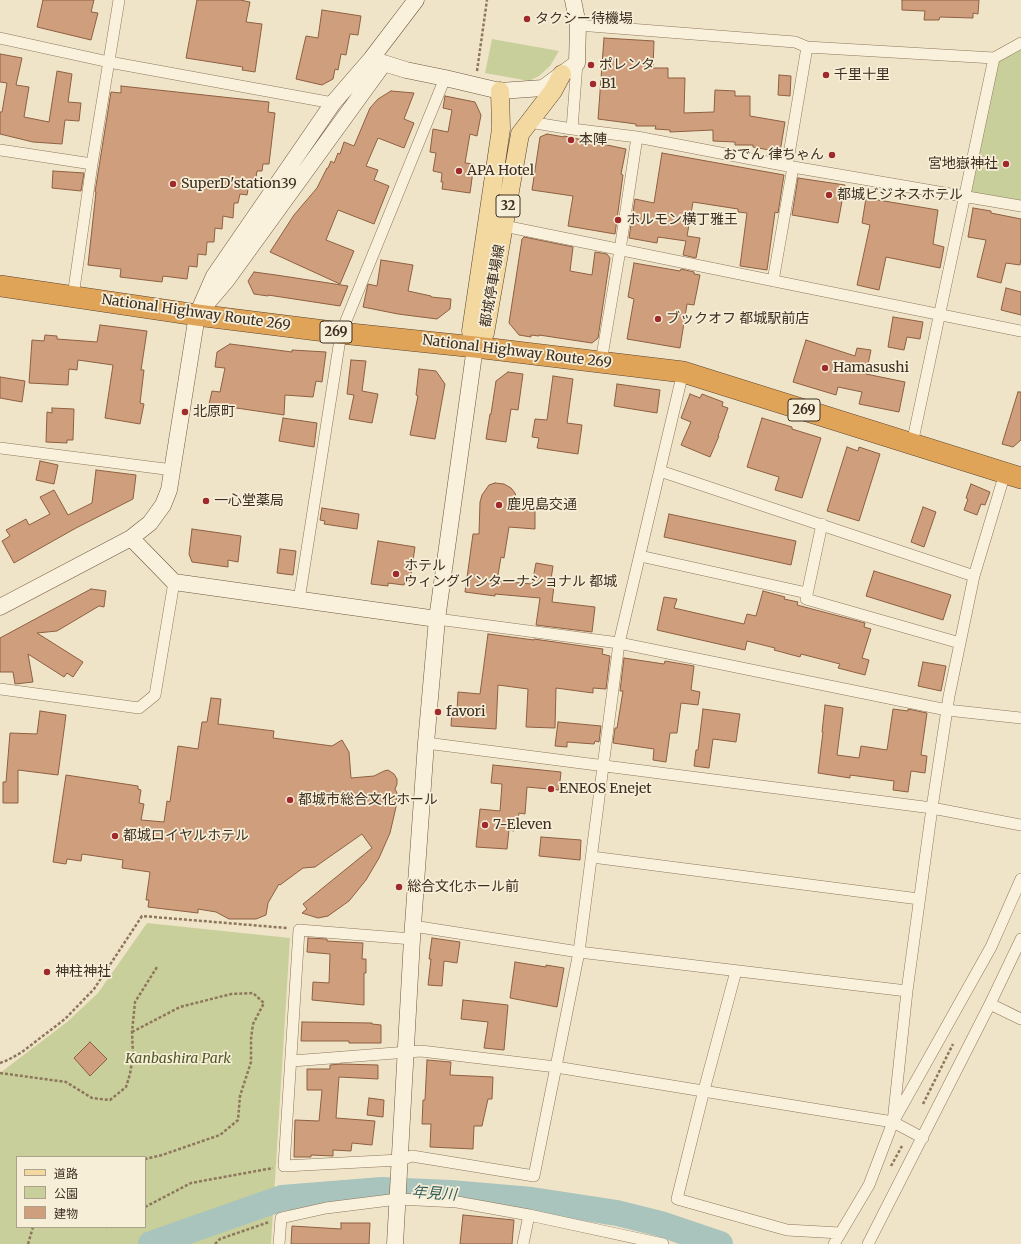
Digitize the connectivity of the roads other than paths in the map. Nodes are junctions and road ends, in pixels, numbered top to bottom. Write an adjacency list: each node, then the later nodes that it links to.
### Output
1 (119, 0): 10 (street)
2 (416, 0): 9 (street)
3 (573, 0): 4 (street)
4 (578, 25): 7 (street); 11 (street)
5 (0, 38): 10 (street)
6 (1021, 43): 8 (street)
7 (807, 46): 8 (street); 21 (street)
8 (994, 58): 22 (street)
9 (377, 61): 13 (street); 15 (street); 29 (street)
10 (109, 62): 15 (street); 20 (street)
11 (577, 63): 12 (street); 17 (street)
12 (562, 74): 14 (street); 16 (main road, 都城停車場線 / 32)
13 (445, 78): 14 (street); 32 (street)
14 (500, 91): 33 (main road, 都城停車場線 / 32)
15 (333, 103): 29 (street)
16 (529, 122): 17 (street); 24 (main road, 都城停車場線 / 32)
17 (572, 129): 18 (street)
18 (637, 137): 21 (street); 25 (street)
19 (0, 150): 20 (street)
20 (92, 164): 28 (street)
21 (790, 166): 22 (street); 26 (street)
22 (964, 196): 23 (street); 30 (street)
23 (1021, 206)
24 (504, 226): 25 (street); 33 (main road, 都城停車場線 / 32)
25 (620, 250): 26 (street); 34 (street)
26 (774, 281): 30 (street)
27 (0, 286): 28 (highway, National Highway Route 269 / 269)
28 (72, 296): 29 (highway, National Highway Route 269 / 269)
29 (197, 315): 32 (highway, National Highway Route 269 / 269); 38 (street)
30 (939, 315): 31 (street); 36 (street)
31 (1021, 331)
32 (341, 333): 33 (highway, National Highway Route 269 / 269); 47 (street)
33 (475, 347): 34 (highway, National Highway Route 269 / 269); 49 (street)
34 (601, 362): 35 (highway, National Highway Route 269 / 269)
35 (683, 372): 36 (highway, National Highway Route 269 / 269); 39 (street)
36 (912, 444): 40 (highway, National Highway Route 269 / 269)
37 (0, 448): 38 (street)
38 (173, 470): 42 (street)
39 (660, 470): 41 (street); 43 (street)
40 (1013, 476): 44 (street)
41 (822, 524): 44 (street); 46 (street)
42 (131, 538): 45 (street); 48 (street)
43 (640, 556): 46 (street); 50 (street)
44 (974, 576): 51 (street)
45 (174, 582): 47 (street); 52 (street)
46 (807, 593): 51 (street)
47 (299, 600): 49 (street)
48 (0, 607)
49 (437, 619): 50 (street); 55 (street)
50 (619, 643): 53 (street); 56 (street)
51 (960, 643): 53 (street)
52 (0, 689)
53 (947, 710): 54 (street); 57 (street)
54 (1021, 718)
55 (426, 743): 56 (street); 62 (street)
56 (603, 766): 57 (street); 59 (street)
57 (932, 808): 58 (street); 61 (street)
58 (1021, 826)
59 (592, 857): 61 (street); 64 (street)
60 (1021, 879): 73 (street)
61 (919, 900): 66 (street)
62 (412, 933): 64 (street); 69 (street); 70 (street)
63 (1021, 939): 67 (street)
64 (579, 952): 65 (street); 71 (street)
65 (736, 971): 66 (street); 72 (street)
66 (907, 991): 73 (street)
67 (990, 1004): 68 (street); 74 (street)
68 (1021, 1019)
69 (406, 1051): 70 (street); 71 (street); 75 (street)
70 (292, 1061): 75 (street)
71 (556, 1067): 72 (street); 75 (street)
72 (704, 1090): 73 (street); 78 (street)
73 (893, 1122): 74 (street); 78 (street)
74 (923, 1138): 83 (street)
75 (400, 1160): 76 (street)
76 (398, 1199): 77 (street); 79 (street); 80 (street)
77 (528, 1215): 81 (street); 82 (street)
78 (837, 1238)
79 (279, 1244)
80 (395, 1244)
81 (524, 1244)
82 (660, 1244)
83 (868, 1244)

